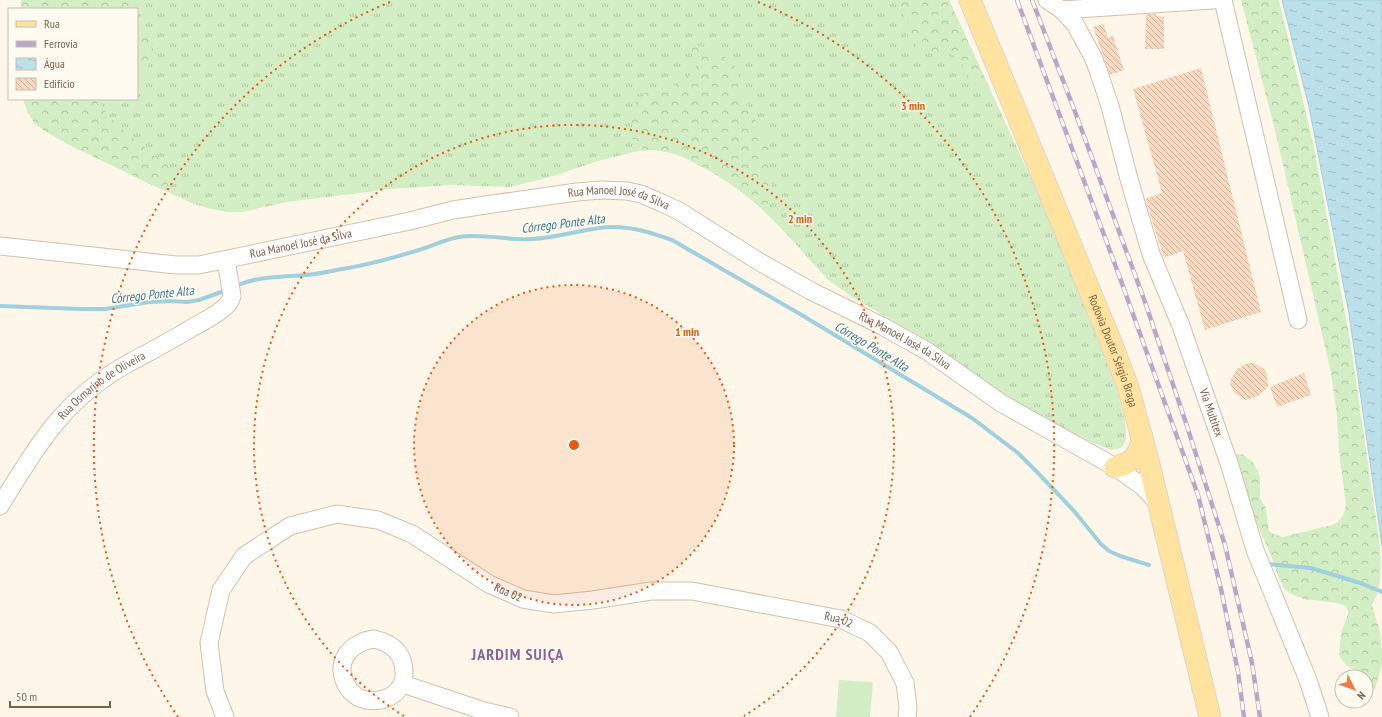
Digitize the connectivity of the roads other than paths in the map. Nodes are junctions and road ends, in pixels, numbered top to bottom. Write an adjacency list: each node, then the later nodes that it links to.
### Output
1 (1047, 0): 5 (street, Via Multitex)
2 (1213, 0): 5 (street)
3 (1222, 0): 8 (street)
4 (974, 1): 9 (main road, Rodovia Doutor Sérgio Braga)
5 (1062, 10): 18 (street, Via Multitex)
6 (0, 246): 7 (street, Rua Manoel José da Silva)
7 (226, 260): 10 (street, Rua Manoel José da Silva); 12 (street, Rua Osmarino de Oliveira)
8 (1298, 320)
9 (1142, 437): 10 (main road); 11 (main road, Rodovia Doutor Sérgio Braga)
10 (1115, 466): 11 (street, Rua Manoel José da Silva)
11 (1159, 504): 17 (main road, Rodovia Doutor Sérgio Braga)
12 (0, 506)
13 (403, 684): 15 (street)
14 (225, 717): 16 (street, Rua 02)
15 (510, 717)
16 (907, 717)
17 (1210, 717)
18 (1320, 717)

